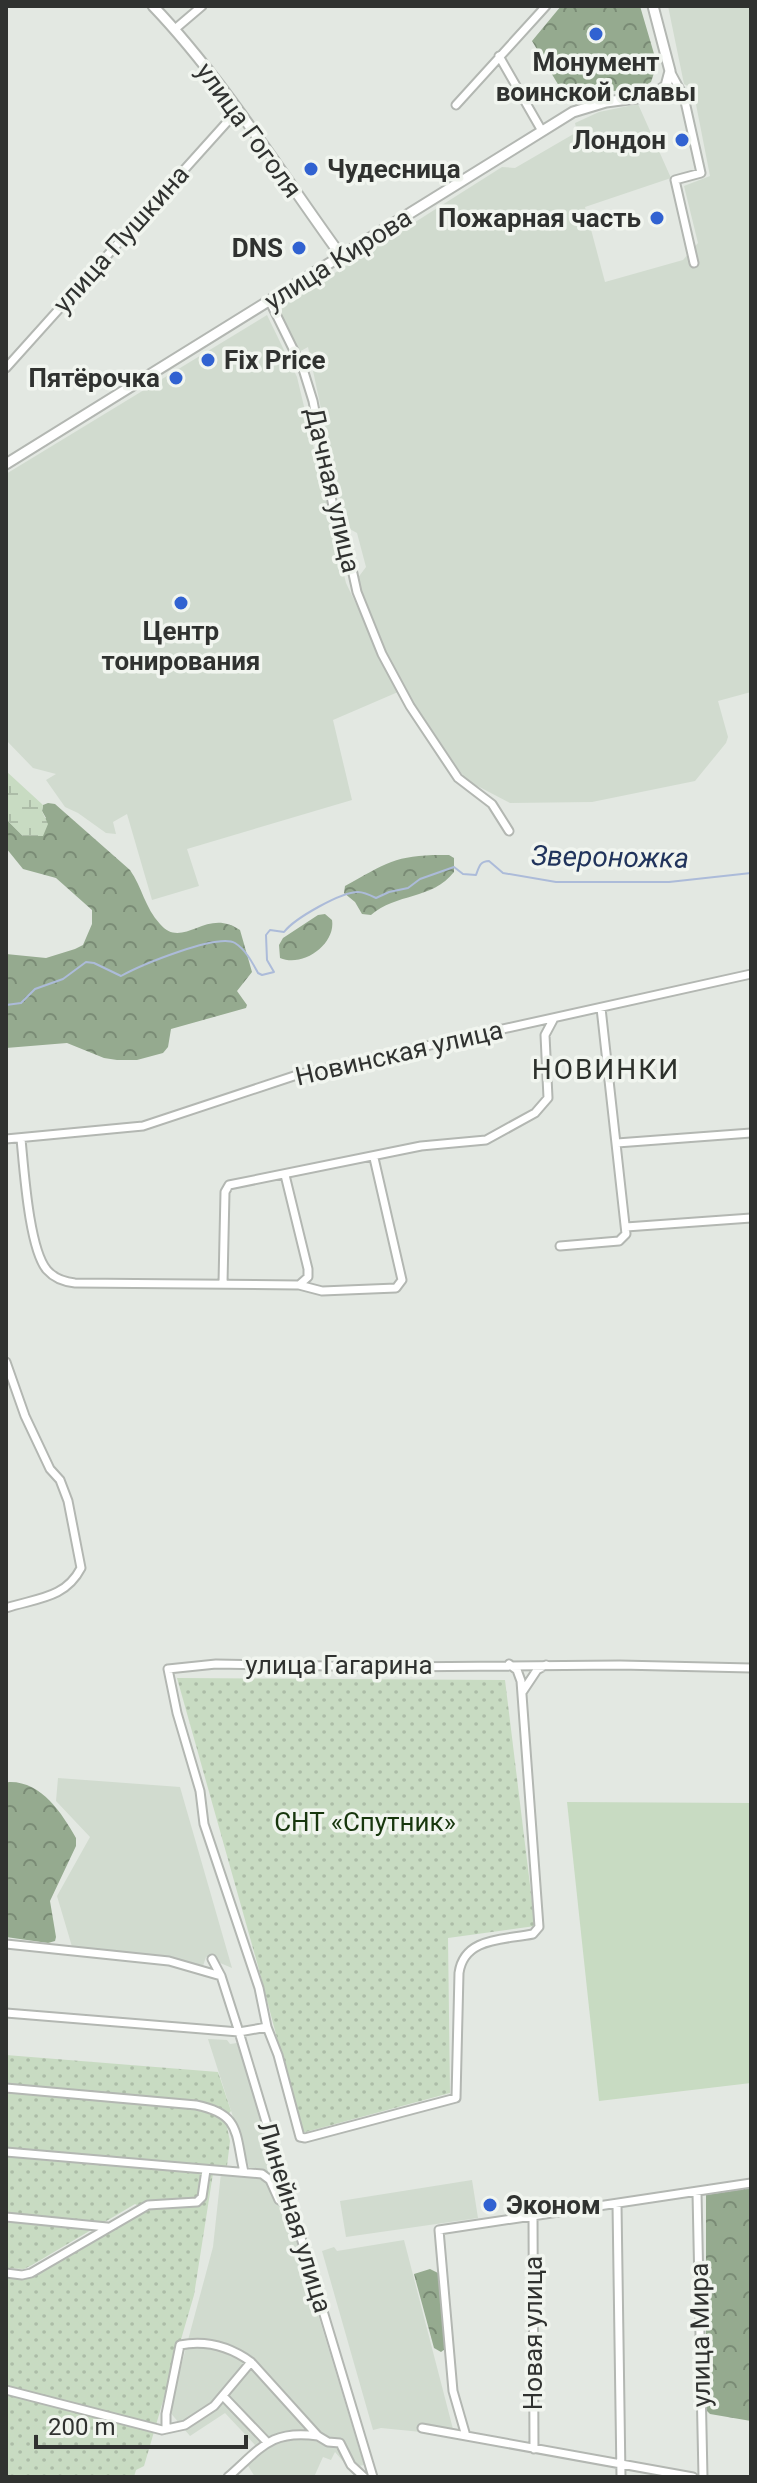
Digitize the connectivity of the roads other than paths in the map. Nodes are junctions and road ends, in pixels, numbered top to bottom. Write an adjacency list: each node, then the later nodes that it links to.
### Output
1 (153, 6): 5 (street, улица Гоголя)
2 (202, 6): 5 (street)
3 (546, 6): 6 (street)
4 (653, 6): 7 (street)
5 (175, 29): 9 (street, улица Гоголя)
6 (499, 56): 8 (street); 10 (street)
7 (670, 71): 10 (street, улица Кирова); 12 (street)
8 (456, 105)
9 (237, 111): 11 (street, улица Гоголя); 14 (street, улица Пушкина)
10 (542, 131): 11 (street, улица Кирова)
11 (342, 257): 13 (street, улица Кирова)
12 (694, 263)
13 (270, 302): 15 (street, улица Кирова); 16 (street, Дачная улица)
14 (6, 368)
15 (8, 460)
16 (509, 831)
17 (751, 974): 18 (street, Новинская улица)
18 (601, 1008): 19 (street, Новинская улица); 25 (street)
19 (553, 1019): 20 (street, Новинская улица); 21 (street)
20 (533, 1023): 21 (street); 24 (street, Новинская улица)
21 (545, 1035): 26 (street)
22 (751, 1133): 25 (street)
23 (6, 1139): 24 (street, Новинская улица)
24 (21, 1139): 31 (street)
25 (617, 1143): 29 (street)
26 (374, 1158): 27 (street); 32 (street)
27 (285, 1175): 31 (street); 32 (street)
28 (751, 1218): 29 (street)
29 (626, 1227): 30 (street)
30 (560, 1246)
31 (223, 1283): 32 (street)
32 (299, 1285)
33 (6, 1362): 34 (street)
34 (6, 1608)
35 (509, 1664): 36 (street, улица Гагарина); 38 (street); 43 (street, улица Гагарина)
36 (547, 1665): 37 (street, улица Гагарина); 38 (street)
37 (751, 1668)
38 (522, 1693): 43 (street)
39 (6, 1944): 41 (street)
40 (212, 1959): 41 (street, Линейная улица)
41 (221, 1976): 44 (street, Линейная улица)
42 (6, 2013): 44 (street)
43 (267, 2027): 44 (street)
44 (239, 2032): 51 (street, Линейная улица)
45 (6, 2088): 48 (street)
46 (6, 2152): 47 (street)
47 (206, 2170): 48 (street); 55 (street)
48 (244, 2172): 51 (street)
49 (751, 2183): 50 (street)
50 (697, 2193): 52 (street); 72 (street, улица Мира)
51 (290, 2202): 69 (street, Линейная улица)
52 (617, 2204): 53 (street); 66 (street)
53 (533, 2216): 63 (street); 65 (street, Новая улица)
54 (6, 2217): 55 (street)
55 (107, 2227): 56 (street)
56 (6, 2273)
57 (251, 2362): 59 (street); 61 (street); 62 (street)
58 (6, 2390): 61 (street)
59 (223, 2396): 61 (street); 64 (street)
60 (422, 2428): 63 (street)
61 (166, 2429)
62 (318, 2436): 64 (street); 68 (street)
63 (466, 2436): 65 (street)
64 (267, 2442): 67 (street)
65 (534, 2449): 66 (street)
66 (621, 2466): 70 (street); 71 (street)
67 (228, 2477)
68 (364, 2477)
69 (373, 2477)
70 (621, 2477)
71 (693, 2477)
72 (703, 2477)

